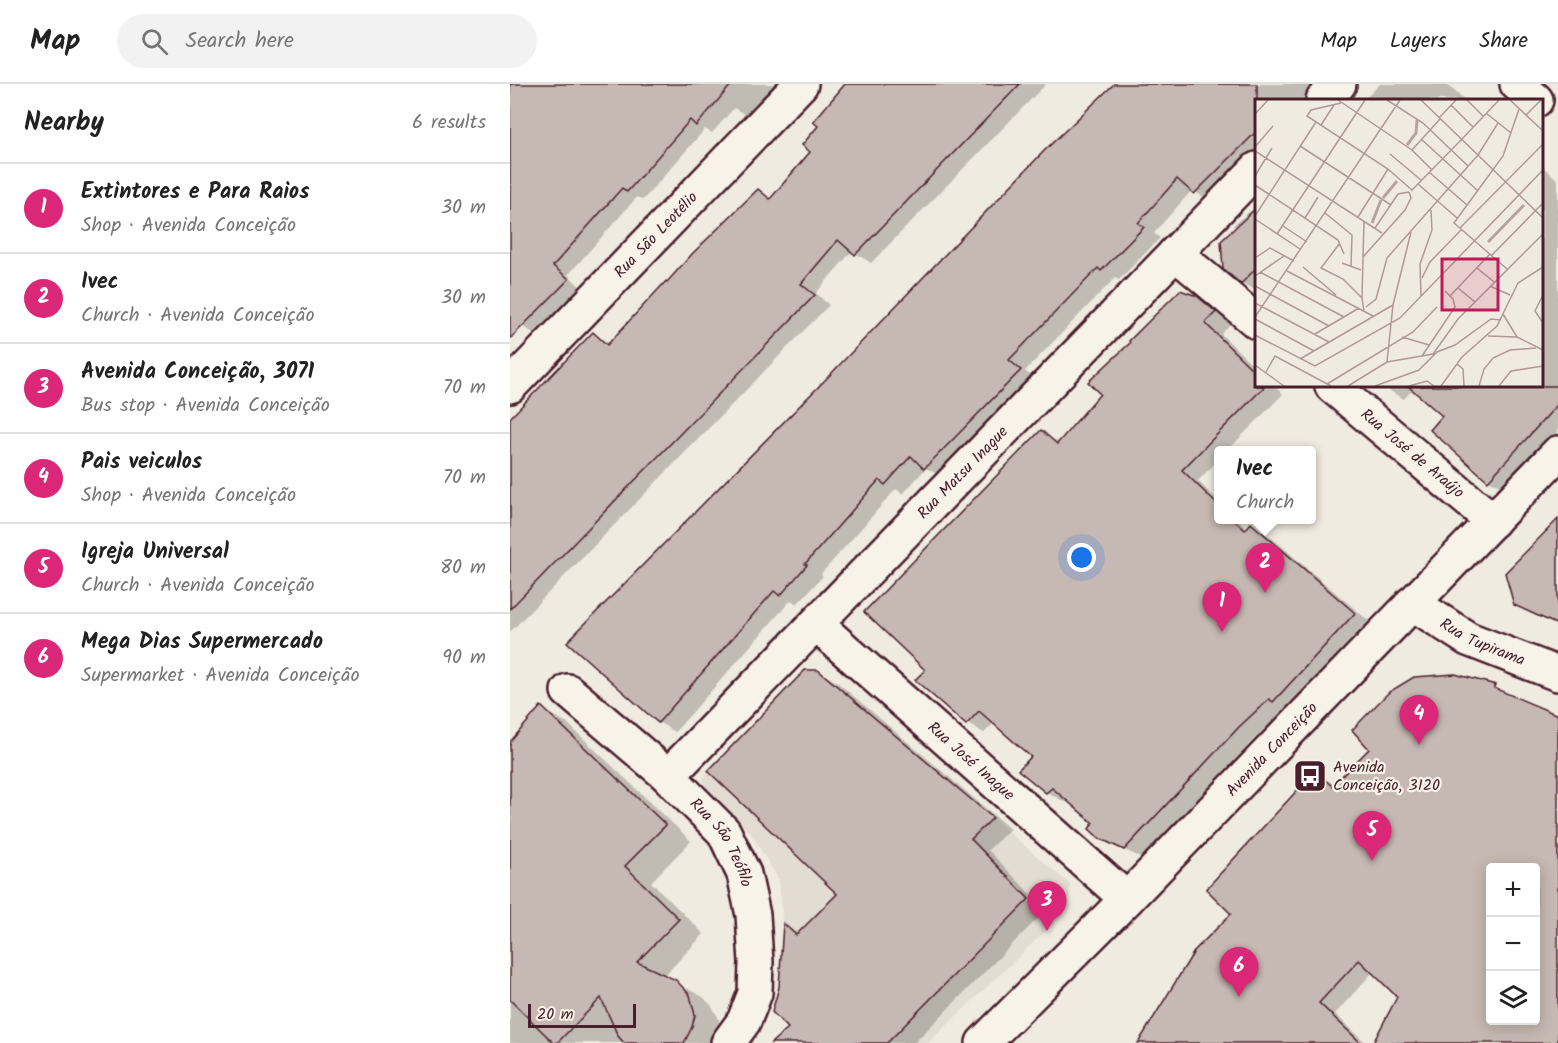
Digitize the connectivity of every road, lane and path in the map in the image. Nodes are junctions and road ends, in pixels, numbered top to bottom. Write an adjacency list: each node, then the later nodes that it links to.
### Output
1 (801, 84): 11 (street, Rua São Leotélio)
2 (1339, 84): 4 (street)
3 (1517, 84): 5 (street)
4 (1324, 99)
5 (1535, 99)
6 (1543, 106): 7 (street)
7 (1558, 119)
8 (1255, 171): 9 (street, Rua Matsu Inague)
9 (1175, 254): 10 (street); 16 (street, Rua Matsu Inague)
10 (1255, 320)
11 (510, 386)
12 (1333, 387): 14 (street, Rua José de Araújo)
13 (1558, 453): 14 (street, Avenida Conceição)
14 (1493, 521): 15 (street, Avenida Conceição)
15 (1412, 603): 17 (street, Rua Tupirama); 20 (street, Avenida Conceição)
16 (816, 624): 19 (street, Rua Matsu Inague); 20 (street, Rua José Inague)
17 (1558, 674)
18 (568, 691): 19 (street, Rua São Teófilo)
19 (668, 776): 21 (street, Rua São Teófilo)
20 (1126, 899): 22 (street, Avenida Conceição)
21 (728, 1043)
22 (983, 1043)

